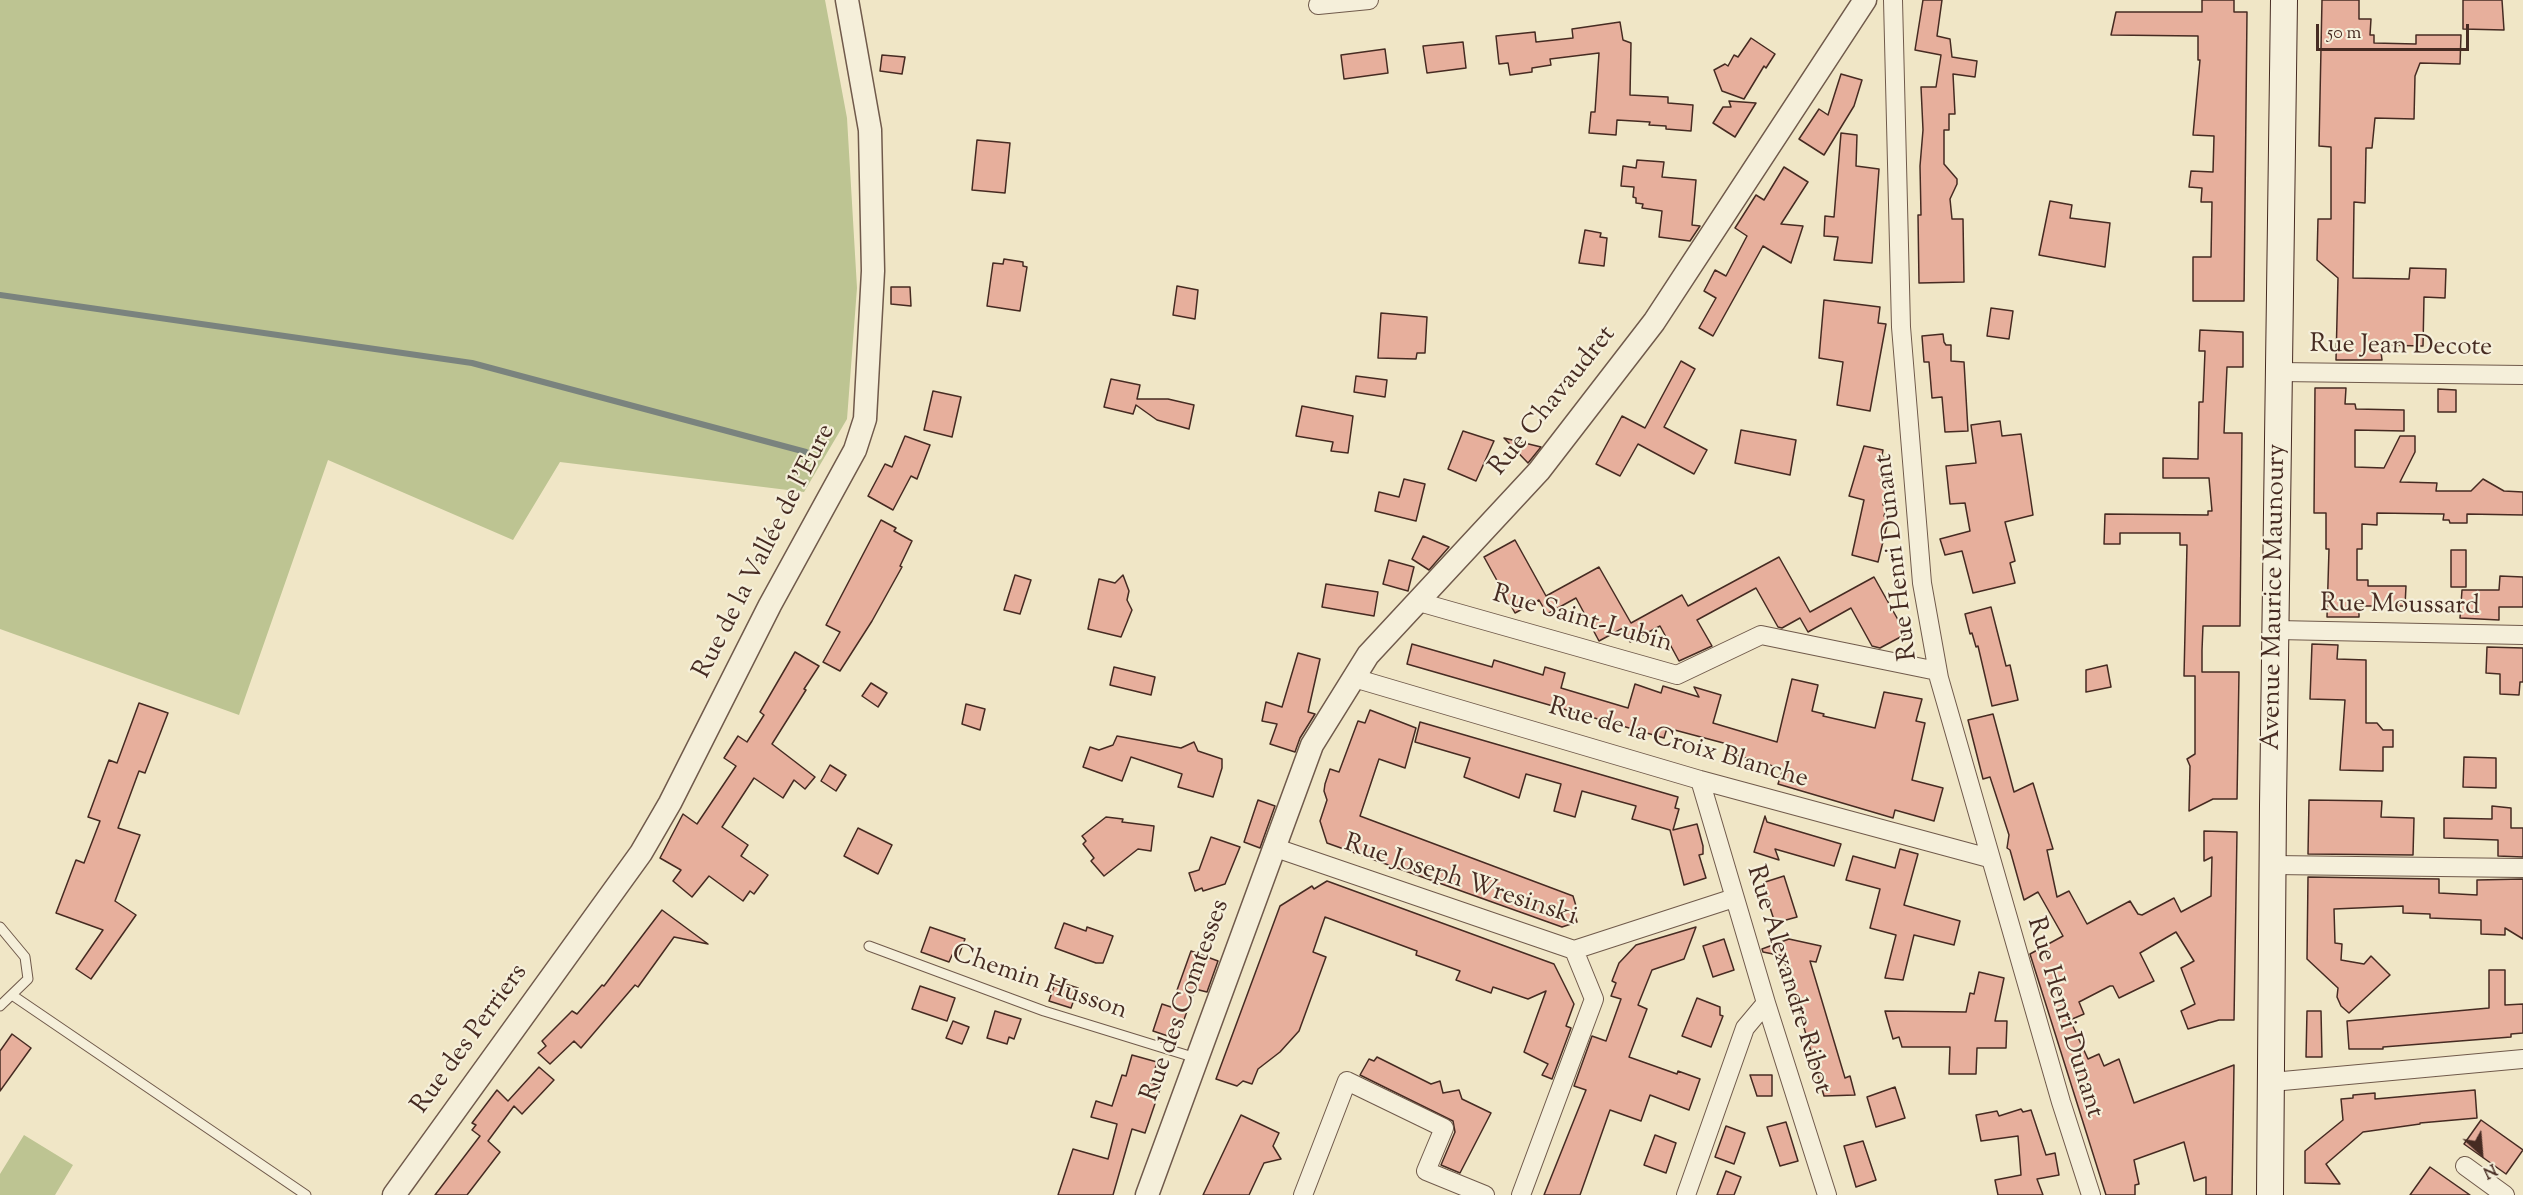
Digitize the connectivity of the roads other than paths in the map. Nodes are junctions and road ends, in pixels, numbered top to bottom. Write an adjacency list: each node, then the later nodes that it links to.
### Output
1 (847, 0): 20 (street, Rue de la Vallée de l'Eure)
2 (1369, 0): 6 (street)
3 (1865, 0): 9 (street, Rue Chavaudret)
4 (1893, 0): 12 (street, Rue Henri Dunant)
5 (2284, 0): 7 (main road, Avenue Maurice Maunoury)
6 (1318, 5)
7 (2279, 372): 8 (street, Rue Jean Decote); 10 (main road, Avenue Maurice Maunoury)
8 (2523, 375)
9 (1419, 602): 12 (street, Rue Saint-Lubin); 13 (street, Rue Chavaudret)
10 (2277, 630): 11 (street, Rue Moussard); 17 (main road, Avenue Maurice Maunoury)
11 (2523, 635)
12 (1937, 670): 16 (street, Rue Henri Dunant)
13 (1354, 678): 14 (street, Rue de la Croix Blanche); 15 (street, Rue Chavaudret)
14 (1700, 780): 16 (street, Rue de la Croix Blanche); 19 (street, Rue Alexandre Ribot)
15 (1278, 838): 23 (street, Rue Joseph Wresinski); 27 (street, Rue des Comtesses)
16 (1989, 858): 39 (street, Rue Henri Dunant)
17 (2273, 865): 18 (street); 29 (main road, Avenue Maurice Maunoury)
18 (2523, 868)
19 (1734, 898): 23 (street, Rue Joseph Wresinski); 25 (street, Rue Alexandre Ribot)
20 (595, 919): 32 (street, Rue des Perriers)
21 (0, 927): 24 (lane)
22 (869, 946): 27 (lane, Chemin Husson)
23 (1574, 950): 36 (street)
24 (12, 995): 26 (lane); 31 (lane)
25 (1766, 1002): 37 (street); 38 (street, Rue Alexandre Ribot)
26 (0, 1006)
27 (1196, 1058): 33 (street, Rue des Comtesses)
28 (2523, 1059): 29 (street)
29 (2272, 1082): 40 (main road, Avenue Maurice Maunoury)
30 (2465, 1166): 41 (street)
31 (306, 1195)
32 (394, 1195)
33 (1147, 1195)
34 (1303, 1195): 35 (street)
35 (1485, 1195)
36 (1521, 1195)
37 (1686, 1195)
38 (1827, 1195)
39 (2091, 1195)
40 (2270, 1195)
41 (2505, 1195)

